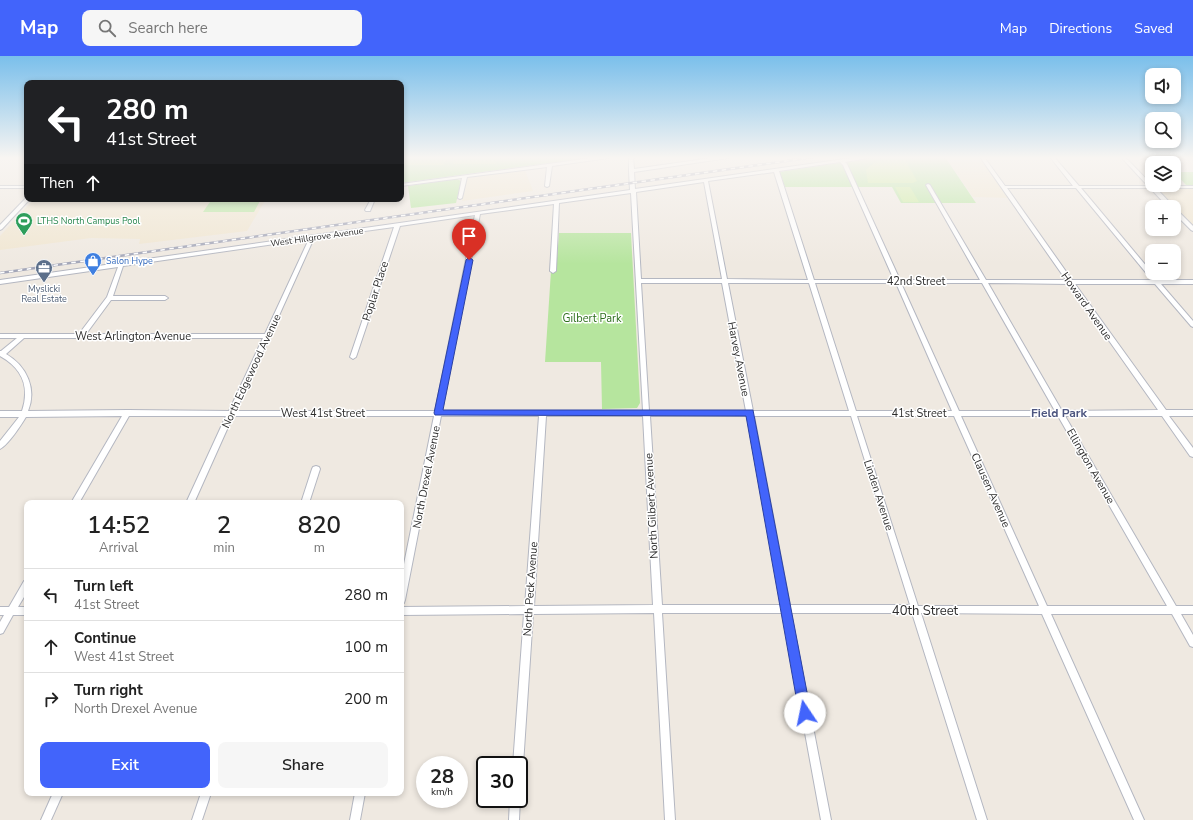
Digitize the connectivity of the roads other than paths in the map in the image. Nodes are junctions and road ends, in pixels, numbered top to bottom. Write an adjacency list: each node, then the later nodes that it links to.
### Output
1 (461, 193): 11 (street)
2 (622, 193): 15 (street, West Hillgrove Avenue)
3 (633, 193): 25 (street, North Gilbert Avenue)
4 (708, 193): 26 (street, Harvey Avenue)
5 (783, 193): 27 (street, Linden Avenue)
6 (858, 193): 28 (street, Clausen Avenue)
7 (932, 193): 31 (street, Ellington Avenue)
8 (1008, 193): 29 (street, Howard Avenue)
9 (1083, 193): 32 (street)
10 (1157, 193): 12 (street)
11 (460, 198)
12 (1164, 200)
13 (25, 202): 20 (street)
14 (372, 202): 16 (street)
15 (557, 202): 17 (street, West Hillgrove Avenue); 24 (street)
16 (368, 210)
17 (478, 213): 19 (street, West Hillgrove Avenue); 46 (street, North Drexel Avenue)
18 (1181, 217): 21 (street)
19 (397, 226): 22 (street, West Hillgrove Avenue); 42 (street, Poplar Place)
20 (0, 228)
21 (1193, 229)
22 (312, 238): 23 (street, West Hillgrove Avenue); 40 (street, North Edgewood Avenue)
23 (121, 265): 30 (street, West Hillgrove Avenue); 34 (street)
24 (553, 271)
25 (638, 281): 26 (street, 42nd Street); 48 (street, North Gilbert Avenue)
26 (725, 281): 27 (street, 42nd Street); 43 (street, Harvey Avenue)
27 (812, 281): 28 (street, 42nd Street); 49 (street, Linden Avenue)
28 (898, 281): 31 (street, 42nd Street); 50 (street, Clausen Avenue)
29 (1070, 281): 31 (street, 42nd Street); 32 (street, 42nd Street); 52 (street, Howard Avenue)
30 (0, 282)
31 (984, 282): 51 (street, Ellington Avenue)
32 (1156, 282): 33 (street, 42nd Street); 36 (street)
33 (1193, 282)
34 (109, 298): 35 (street); 39 (street)
35 (165, 298)
36 (1193, 325)
37 (0, 336): 38 (street, West Arlington Avenue)
38 (23, 336): 39 (street, West Arlington Avenue); 41 (street)
39 (81, 336): 40 (street, West Arlington Avenue)
40 (267, 336): 45 (street, North Edgewood Avenue)
41 (1, 354): 55 (street)
42 (353, 357)
43 (750, 412): 48 (street, 41st Street); 49 (street, 41st Street); 66 (street, Harvey Avenue)
44 (128, 413): 45 (street, West 41st Street); 55 (street, West 41st Street); 59 (street)
45 (232, 413): 46 (street, West 41st Street); 60 (street, North Edgewood Avenue)
46 (438, 413): 47 (street, West 41st Street); 62 (street, North Drexel Avenue)
47 (543, 413): 48 (street, West 41st Street); 65 (street, North Peck Avenue)
48 (646, 413): 64 (street, North Gilbert Avenue)
49 (853, 413): 50 (street, 41st Street); 67 (street, Linden Avenue)
50 (957, 413): 51 (street, 41st Street); 68 (street, Clausen Avenue)
51 (1060, 413): 52 (street, 41st Street); 69 (street, Ellington Avenue)
52 (1163, 413): 53 (street, 41st Street); 57 (street, Howard Avenue)
53 (1193, 413)
54 (0, 414): 55 (street, West 41st Street)
55 (24, 414): 56 (street)
56 (0, 446)
57 (1193, 454)
58 (316, 469): 61 (street)
59 (77, 500)
60 (191, 500)
61 (306, 500)
62 (404, 585)
63 (24, 589): 72 (street)
64 (658, 609): 65 (street, 40th Street); 66 (street, 40th Street); 86 (street, North Gilbert Avenue)
65 (528, 610): 74 (street, 40th Street); 77 (street, North Peck Avenue)
66 (786, 610): 67 (street, 40th Street); 87 (street, Harvey Avenue)
67 (916, 610): 68 (street, 40th Street); 88 (street, Linden Avenue)
68 (1046, 610): 69 (street, 40th Street); 89 (street, Clausen Avenue)
69 (1174, 610): 70 (street, 40th Street); 76 (street, Ellington Avenue)
70 (1193, 610)
71 (0, 611): 72 (street)
72 (11, 611): 73 (street); 75 (street)
73 (24, 611)
74 (404, 611)
75 (0, 630)
76 (1193, 643)
77 (519, 756)
78 (57, 796): 82 (street)
79 (205, 796): 83 (street)
80 (359, 796): 84 (street)
81 (515, 808): 85 (street)
82 (46, 820)
83 (197, 820)
84 (355, 820)
85 (514, 820)
86 (670, 820)
87 (826, 820)
88 (982, 820)
89 (1139, 820)

